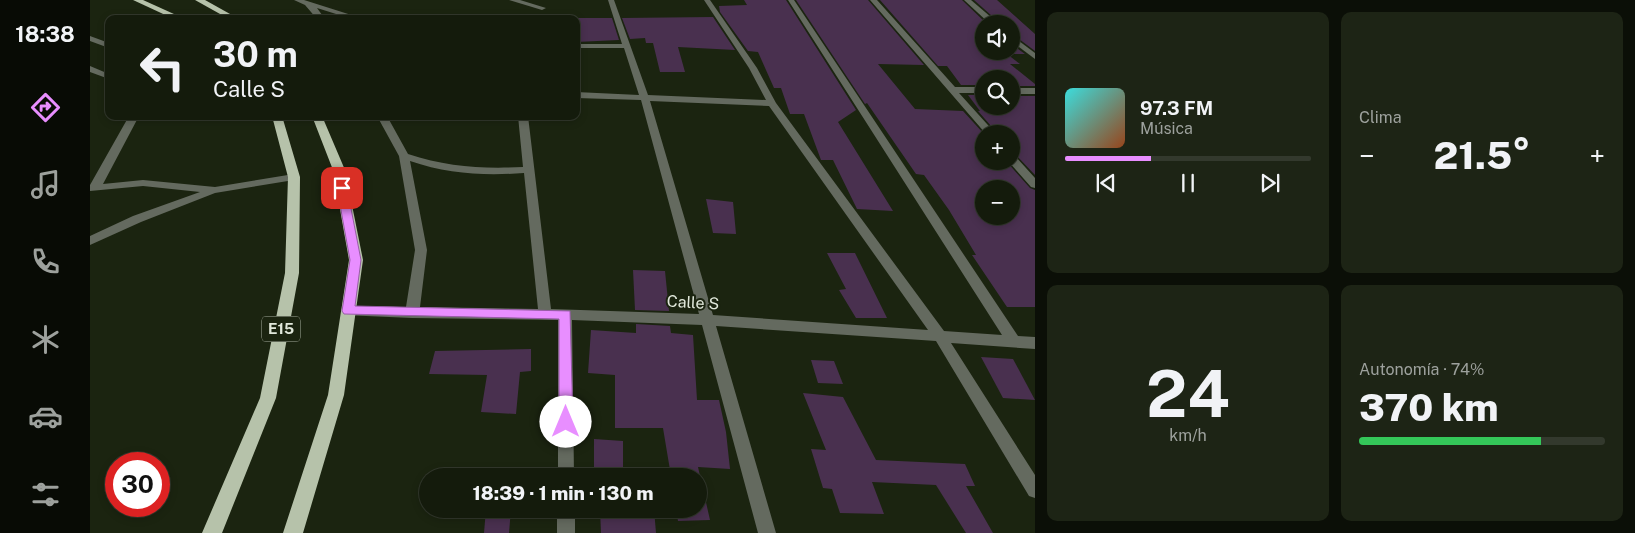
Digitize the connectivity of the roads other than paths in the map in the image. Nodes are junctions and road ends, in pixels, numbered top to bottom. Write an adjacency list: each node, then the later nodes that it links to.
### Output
1 (137, 0): 12 (highway)
2 (199, 0): 13 (highway)
3 (298, 0): 10 (street)
4 (512, 0): 11 (street)
5 (611, 0): 21 (street)
6 (707, 0): 31 (street)
7 (792, 0): 52 (street)
8 (873, 0): 25 (street)
9 (967, 0): 16 (street)
10 (309, 1): 14 (street); 15 (street)
11 (542, 8)
12 (172, 15)
13 (227, 15)
14 (319, 15)
15 (349, 15)
16 (985, 15)
17 (90, 38): 18 (street)
18 (105, 44)
19 (1020, 44): 22 (street)
20 (580, 46): 21 (street)
21 (625, 46): 30 (street)
22 (1035, 57)
23 (90, 69): 24 (street)
24 (105, 75)
25 (953, 90): 26 (street); 37 (street)
26 (975, 90)
27 (1020, 91): 28 (street)
28 (1035, 91)
29 (580, 95): 30 (street)
30 (645, 98): 31 (street); 50 (street)
31 (772, 103): 51 (street)
32 (134, 120): 43 (street)
33 (278, 120): 41 (highway, E15)
34 (319, 120): 46 (highway)
35 (384, 120): 38 (street)
36 (523, 120): 40 (street)
37 (983, 125)
38 (404, 156): 40 (street); 47 (street)
39 (1020, 168): 42 (street)
40 (529, 170): 48 (street)
41 (294, 177): 44 (street); 57 (highway, E15)
42 (1035, 185)
43 (93, 188): 44 (street)
44 (215, 190): 45 (street)
45 (90, 241)
46 (348, 311): 47 (street, Calle S); 58 (highway)
47 (412, 313): 48 (street, Calle S)
48 (545, 314): 49 (street, Calle S)
49 (565, 314): 50 (street, Calle S); 54 (street)
50 (709, 320): 51 (street, Calle S); 60 (street)
51 (940, 336): 52 (street, Calle S); 55 (street)
52 (1014, 342): 53 (street, Calle S)
53 (1035, 343)
54 (566, 468)
55 (1035, 490)
56 (566, 518): 59 (street)
57 (212, 533)
58 (292, 533)
59 (566, 533)
60 (767, 533)

